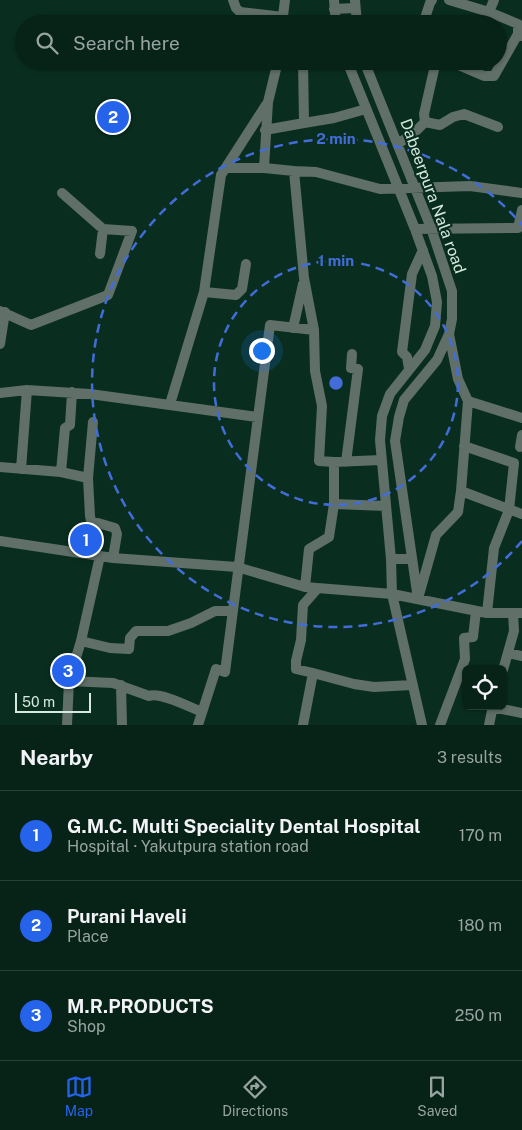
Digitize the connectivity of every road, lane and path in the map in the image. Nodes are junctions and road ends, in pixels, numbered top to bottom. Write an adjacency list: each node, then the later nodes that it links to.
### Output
1 (233, 0): 9 (street)
2 (285, 0): 10 (street)
3 (432, 0): 11 (street)
4 (449, 0): 8 (street)
5 (494, 0): 8 (street)
6 (355, 4): 7 (street)
7 (334, 5)
8 (489, 12): 12 (street)
9 (256, 15)
10 (283, 15)
11 (426, 15)
12 (496, 15)
13 (507, 19): 14 (street)
14 (520, 35): 15 (street)
15 (507, 56)
16 (276, 70): 23 (street)
17 (303, 70): 26 (street)
18 (351, 70): 24 (street, Dabeerpura Nala road)
19 (368, 70): 29 (street, Dabeerpura Nala road)
20 (434, 70): 25 (street)
21 (470, 70): 22 (street)
22 (498, 70)
23 (268, 102): 28 (street); 30 (street)
24 (366, 109): 26 (street); 34 (street, Dabeerpura Nala road)
25 (425, 122): 27 (street); 29 (street)
26 (304, 123): 28 (street)
27 (498, 127)
28 (265, 130): 31 (street)
29 (398, 144): 33 (street, Dabeerpura Nala road)
30 (226, 168): 31 (street); 45 (street)
31 (264, 168): 32 (street)
32 (294, 171): 34 (street); 44 (street)
33 (414, 187): 34 (street); 36 (street); 38 (street, Dabeerpura Nala road)
34 (398, 188): 40 (street, Dabeerpura Nala road)
35 (62, 193): 39 (street)
36 (522, 193)
37 (522, 210): 38 (street)
38 (431, 228): 40 (street); 49 (street, Dabeerpura Nala road)
39 (103, 229): 42 (street); 46 (street)
40 (416, 229): 41 (street, Dabeerpura Nala road)
41 (423, 250): 52 (street); 52 (street, Dabeerpura Nala road)
42 (100, 254)
43 (246, 264): 45 (street)
44 (304, 278): 47 (street); 48 (street)
45 (204, 292): 58 (street)
46 (3, 312): 50 (street)
47 (293, 328): 48 (street); 59 (street)
48 (314, 330): 68 (street)
49 (449, 334): 53 (street, Dabeerpura Nala road); 57 (street)
50 (0, 344)
51 (352, 354): 69 (street)
52 (412, 366): 53 (street); 63 (street, Dabeerpura Nala road)
53 (427, 373): 64 (street, Dabeerpura Nala road)
54 (27, 390): 55 (street); 56 (street); 71 (street)
55 (72, 392): 58 (street); 72 (street)
56 (0, 393)
57 (468, 401): 60 (street); 65 (street)
58 (170, 404): 59 (street)
59 (257, 416): 84 (street)
60 (522, 418)
61 (93, 422): 73 (street)
62 (522, 435): 66 (street)
63 (380, 440): 64 (street); 67 (street, Dabeerpura Nala road)
64 (395, 441): 83 (street, Dabeerpura Nala road)
65 (464, 446): 74 (street); 77 (street)
66 (520, 447)
67 (381, 460): 69 (street); 76 (street, Dabeerpura Nala road)
68 (334, 462): 69 (street); 75 (street)
69 (346, 462)
70 (0, 467): 71 (street)
71 (21, 469): 72 (street)
72 (61, 472): 73 (street)
73 (88, 478): 81 (street)
74 (461, 491): 77 (street); 88 (street)
75 (334, 504): 76 (street); 85 (street)
76 (386, 506): 82 (street, Dabeerpura Nala road)
77 (509, 510): 78 (street); 90 (street)
78 (522, 514)
79 (0, 541): 80 (street)
80 (100, 556): 81 (street); 93 (street)
81 (113, 558): 84 (street)
82 (391, 559): 83 (street); 87 (street, Dabeerpura Nala road)
83 (412, 559): 88 (street, Dabeerpura Nala road)
84 (238, 567): 85 (street); 89 (street)
85 (305, 587): 86 (street)
86 (318, 588): 87 (street); 97 (street)
87 (392, 594): 88 (street); 100 (street, Dabeerpura Nala road)
88 (418, 598): 90 (street)
89 (232, 611): 93 (street); 103 (street)
90 (482, 612): 91 (street); 110 (street)
91 (518, 613): 92 (street)
92 (518, 631): 94 (street)
93 (81, 641): 98 (street)
94 (508, 653): 95 (street); 96 (street)
95 (522, 656)
96 (504, 665)
97 (313, 673): 100 (street); 108 (street)
98 (69, 681): 99 (street); 105 (street)
99 (121, 685): 103 (street); 106 (street)
100 (412, 685): 109 (street, Dabeerpura Nala road)
101 (492, 710): 111 (street)
102 (507, 710): 104 (street)
103 (202, 712): 107 (street)
104 (522, 713)
105 (67, 725)
106 (122, 725)
107 (198, 725)
108 (303, 725)
109 (422, 725)
110 (440, 725)
111 (489, 725)

